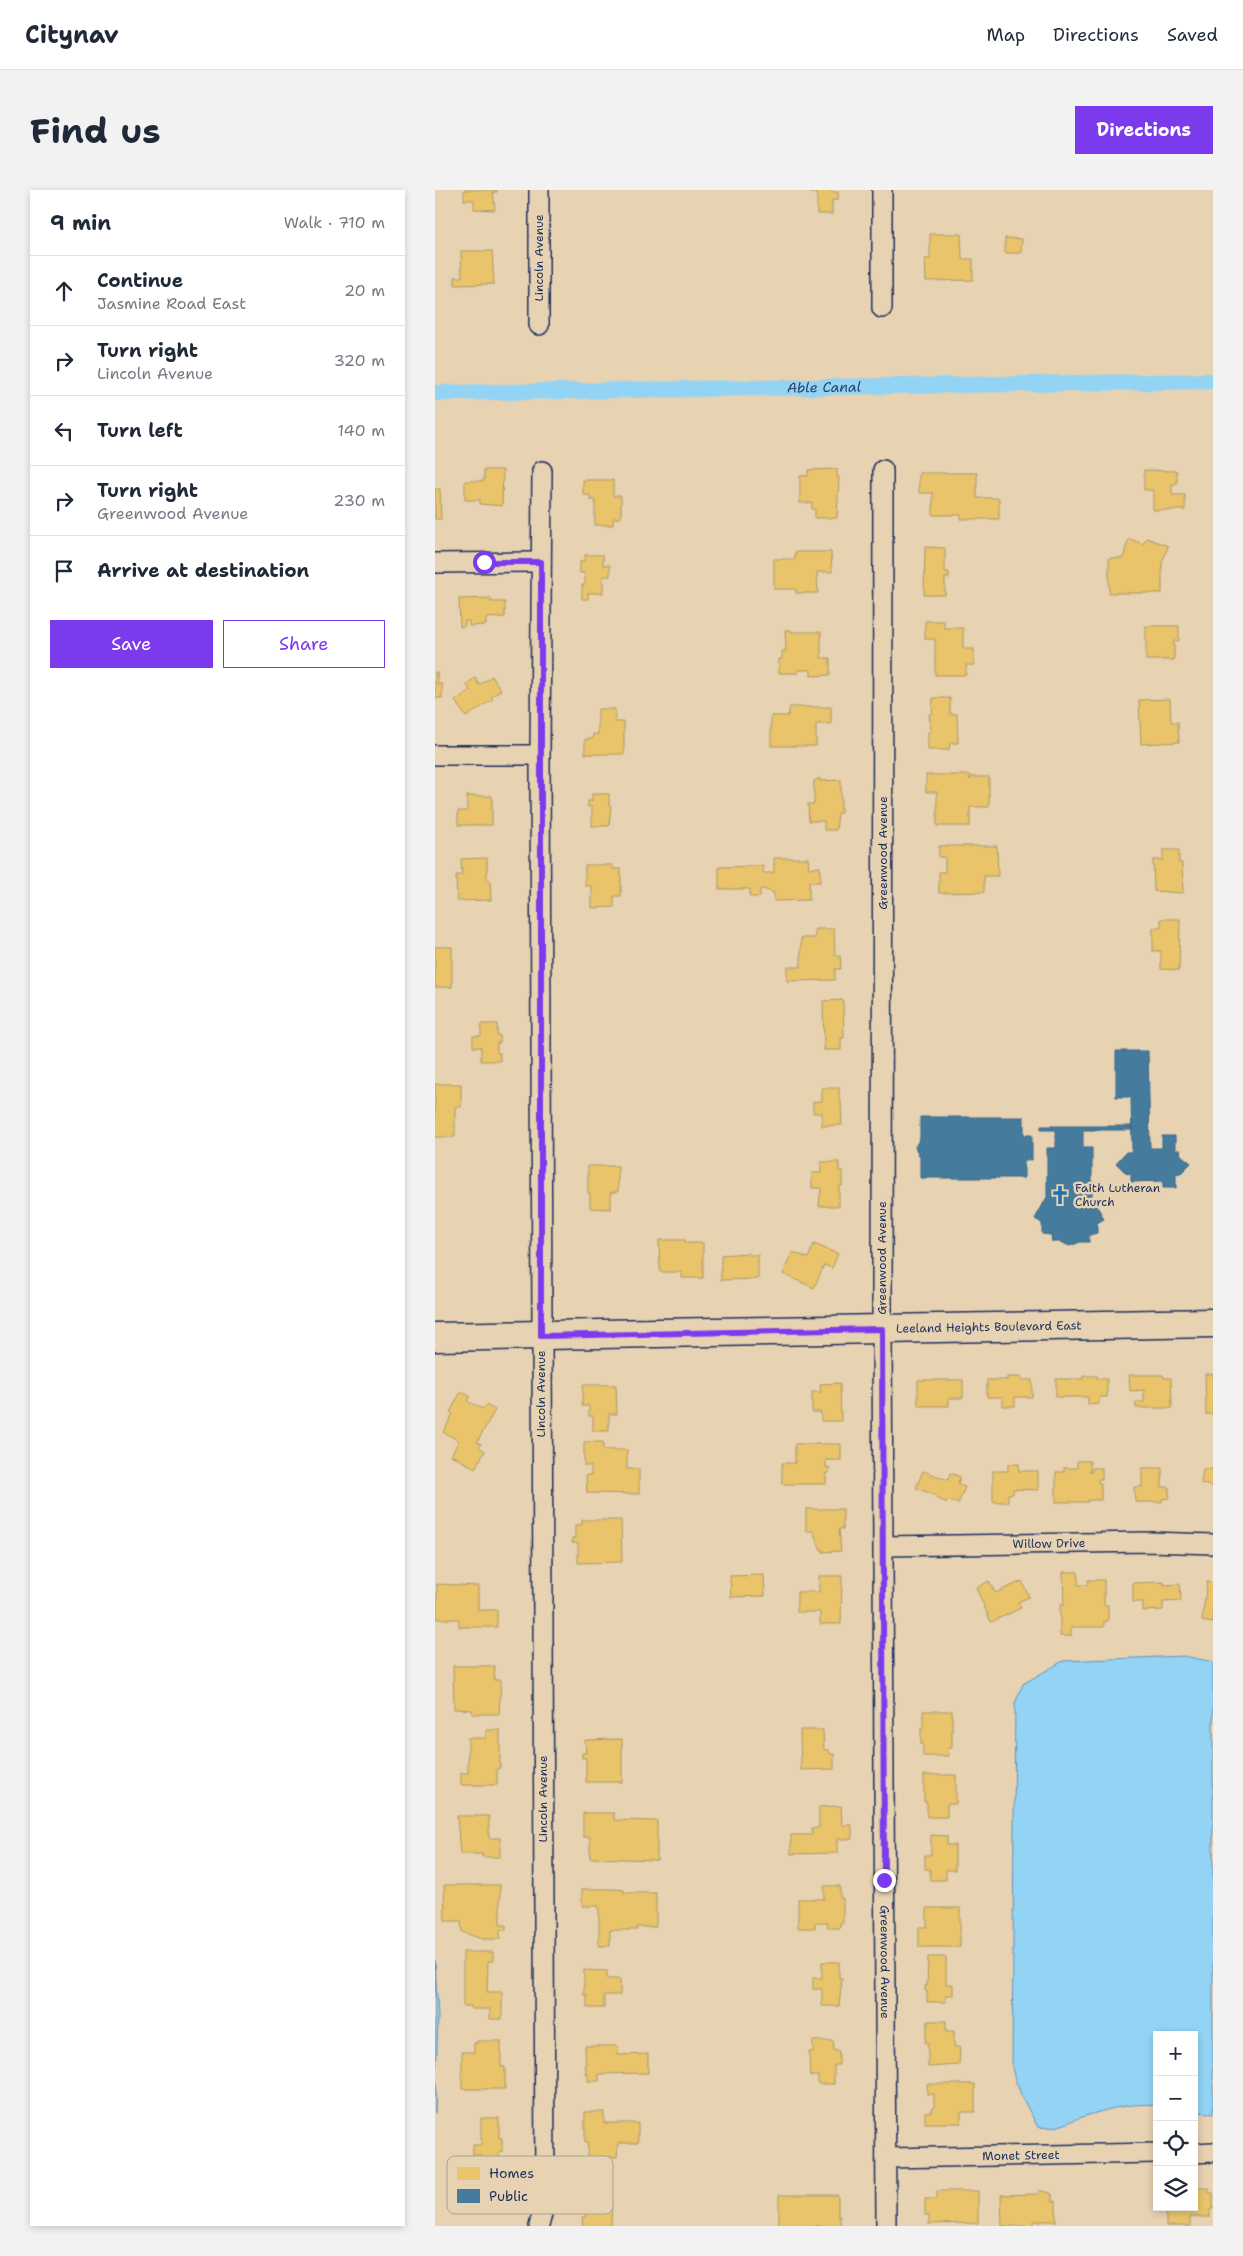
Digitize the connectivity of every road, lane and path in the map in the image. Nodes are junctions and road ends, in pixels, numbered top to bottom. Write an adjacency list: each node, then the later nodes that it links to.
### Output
1 (539, 190): 4 (street, Lincoln Avenue)
2 (882, 190): 3 (street)
3 (882, 308)
4 (539, 325)
5 (542, 470): 7 (street, Lincoln Avenue)
6 (883, 470): 12 (street, Greenwood Avenue)
7 (541, 562): 8 (street); 10 (street, Lincoln Avenue)
8 (435, 563)
9 (435, 755): 10 (street)
10 (540, 755): 13 (street, Lincoln Avenue)
11 (1213, 1323): 12 (main road, Leeland Heights Boulevard East)
12 (882, 1329): 13 (main road, Leeland Heights Boulevard East); 16 (street, Greenwood Avenue)
13 (541, 1336): 14 (main road, Leeland Heights Boulevard East); 20 (street, Lincoln Avenue)
14 (435, 1338)
15 (1213, 1544): 16 (street, Willow Drive)
16 (885, 1546): 21 (street, Greenwood Avenue)
17 (1213, 2152): 19 (street)
18 (1153, 2153): 21 (street, Monet Street)
19 (1198, 2153)
20 (545, 2156)
21 (886, 2158): 22 (street, Greenwood Avenue)
22 (886, 2226)

